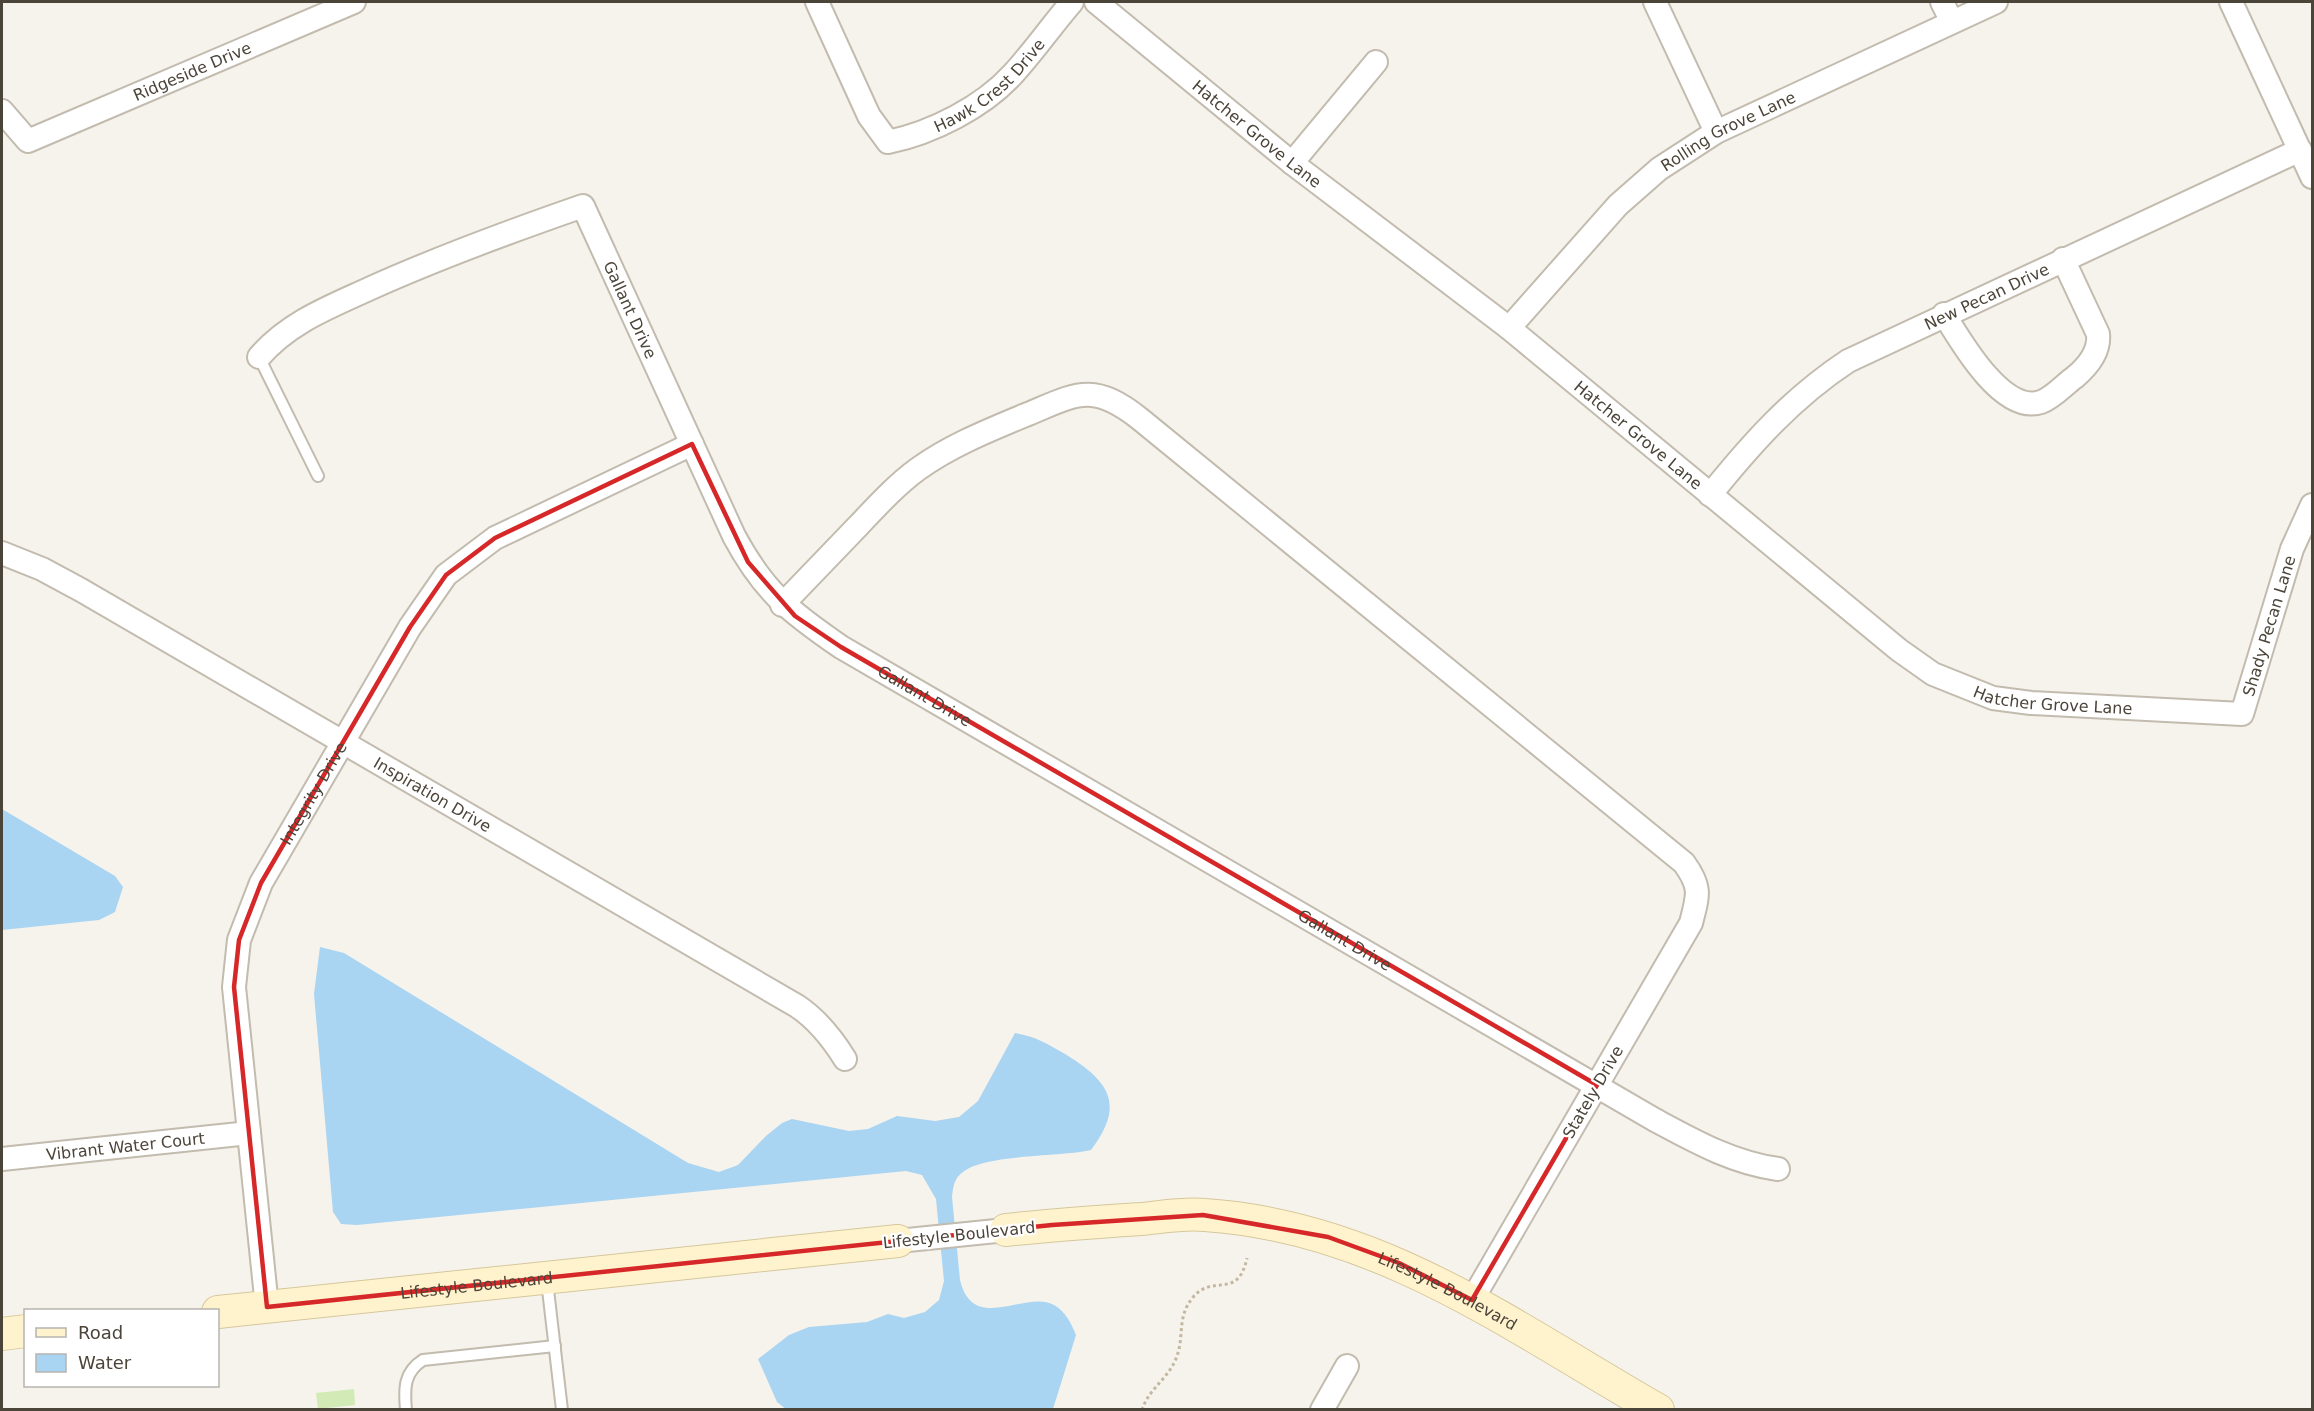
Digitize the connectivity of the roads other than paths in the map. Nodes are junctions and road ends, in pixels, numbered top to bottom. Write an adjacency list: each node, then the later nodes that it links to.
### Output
1 (354, 2): 10 (street, Ridgeside Drive)
2 (817, 2): 3 (street, Hawk Crest Drive)
3 (1072, 2)
4 (1096, 2): 13 (street, Hatcher Grove Lane)
5 (1655, 2): 11 (street)
6 (1996, 2): 8 (street, Rolling Grove Lane)
7 (2231, 2): 12 (street)
8 (1947, 12): 11 (street, Rolling Grove Lane)
9 (1376, 62): 13 (street)
10 (2, 111)
11 (1716, 132): 17 (street, Rolling Grove Lane)
12 (2300, 150): 14 (street); 15 (street, New Pecan Drive)
13 (1292, 163): 17 (street, Hatcher Grove Lane)
14 (2313, 177)
15 (2063, 259): 16 (street, New Pecan Drive); 16 (street)
16 (1944, 314): 21 (street, New Pecan Drive)
17 (1509, 328): 21 (street, Hatcher Grove Lane)
18 (260, 357): 19 (street, Gallant Drive); 20 (lane)
19 (692, 444): 24 (street, Gallant Drive); 26 (street, Integrity Drive)
20 (318, 476)
21 (1710, 495): 25 (street, Hatcher Grove Lane)
22 (2313, 505): 25 (street, Shady Pecan Lane)
23 (2, 553): 26 (street, Inspiration Drive)
24 (782, 605): 28 (street, Gallant Drive); 28 (street, Stately Drive)
25 (2242, 714)
26 (341, 742): 27 (street, Inspiration Drive); 29 (street, Integrity Drive)
27 (845, 1059)
28 (1597, 1085): 31 (street, Gallant Drive); 35 (street, Stately Drive)
29 (249, 1133): 30 (street, Vibrant Water Court); 36 (street, Integrity Drive)
30 (2, 1159)
31 (1778, 1169)
32 (1006, 1230): 33 (street, Lifestyle Boulevard); 35 (street, Lifestyle Boulevard)
33 (898, 1241): 34 (street, Lifestyle Boulevard)
34 (547, 1278): 36 (street, Lifestyle Boulevard); 40 (lane)
35 (1472, 1300): 42 (street, Lifestyle Boulevard)
36 (267, 1306): 37 (street, Lifestyle Boulevard)
37 (219, 1312)
38 (24, 1331): 39 (street)
39 (2, 1334)
40 (555, 1346): 43 (lane); 44 (lane)
41 (1347, 1366): 45 (street)
42 (1653, 1408)
43 (406, 1410)
44 (562, 1410)
45 (1322, 1410)

